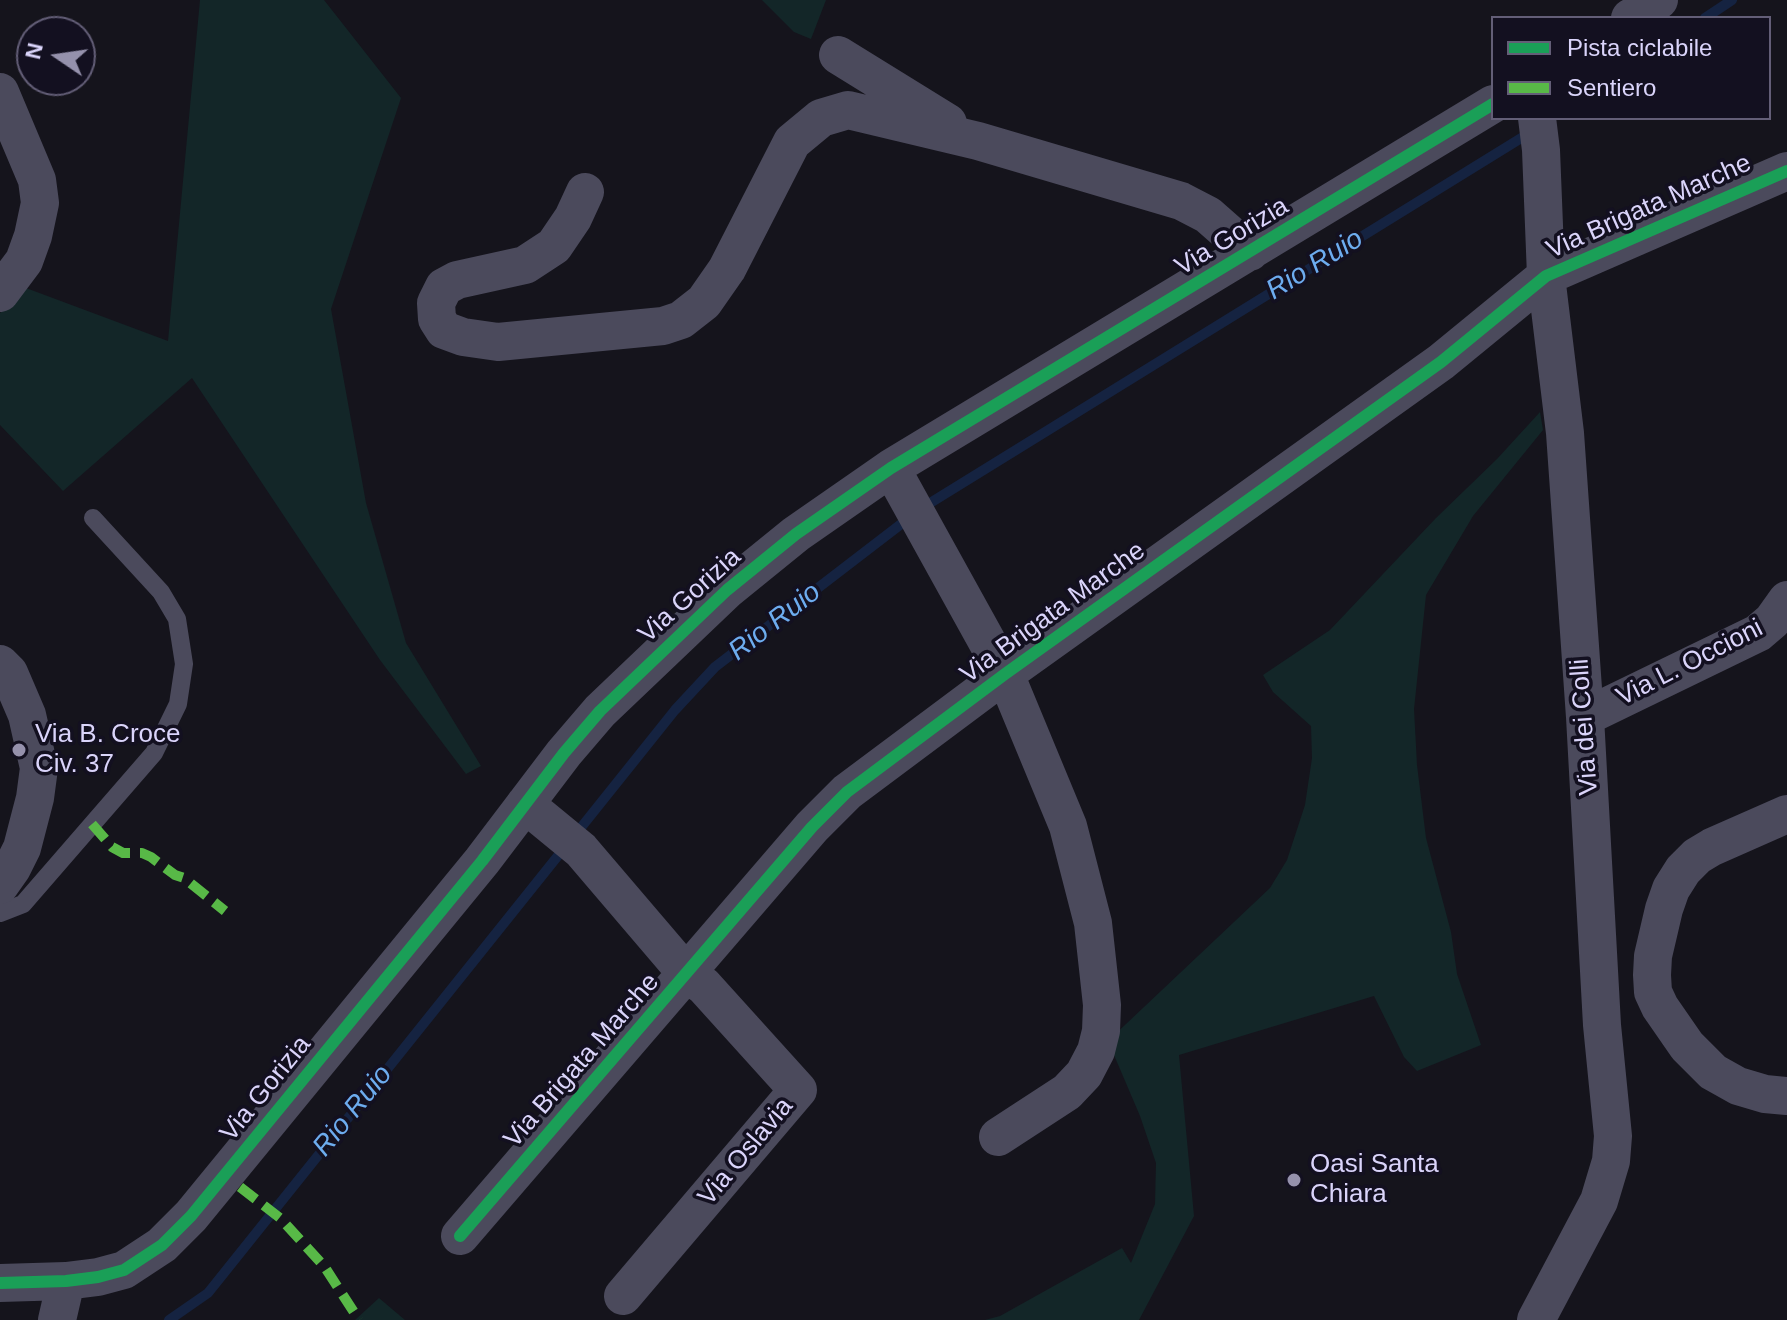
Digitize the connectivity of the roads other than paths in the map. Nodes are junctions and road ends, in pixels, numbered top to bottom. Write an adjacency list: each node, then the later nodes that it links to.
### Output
1 (1659, 0): 2 (street)
2 (1633, 16)
3 (838, 55): 7 (street)
4 (0, 92): 12 (street)
5 (1491, 105): 10 (street, Via Gorizia)
6 (1539, 134): 11 (street, Via dei Colli)
7 (978, 141): 9 (street); 10 (street)
8 (1787, 171): 11 (street, Via Brigata Marche)
9 (585, 192)
10 (1250, 252): 13 (street, Via Gorizia)
11 (1546, 276): 17 (street, Via Brigata Marche); 18 (street, Via dei Colli)
12 (0, 293)
13 (898, 481): 17 (street); 19 (street, Via Gorizia)
14 (93, 518): 22 (lane)
15 (1787, 600): 18 (street, Via L. Occioni)
16 (0, 664): 21 (street)
17 (1005, 674): 23 (street, Via Brigata Marche); 27 (street)
18 (1585, 717): 25 (street, Via dei Colli)
19 (533, 810): 23 (street, Via Oslavia); 31 (street, Via Gorizia)
20 (1787, 814): 24 (street)
21 (0, 885)
22 (0, 913)
23 (686, 973): 28 (street, Via Brigata Marche); 30 (street, Via Oslavia)
24 (1660, 1007): 25 (street); 26 (street)
25 (1602, 1025): 32 (street, Via dei Colli)
26 (1787, 1096)
27 (998, 1137)
28 (460, 1236)
29 (0, 1283): 31 (street, Via Gorizia)
30 (623, 1296)
31 (61, 1304)
32 (1536, 1320)

